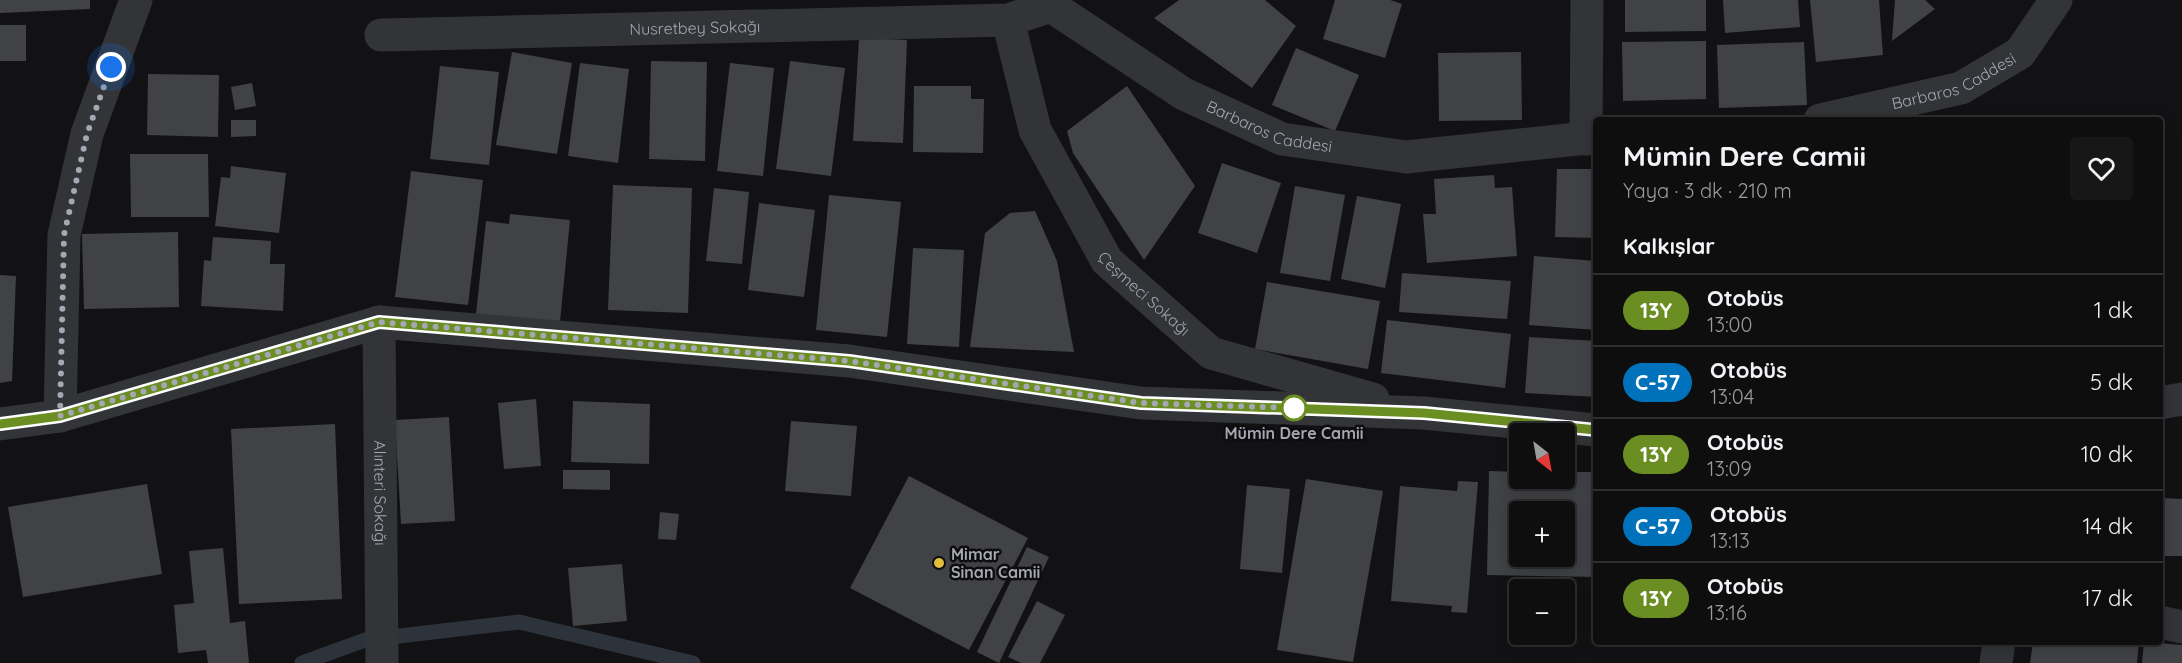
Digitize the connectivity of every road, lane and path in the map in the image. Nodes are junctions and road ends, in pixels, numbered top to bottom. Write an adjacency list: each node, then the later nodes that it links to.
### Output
1 (136, 0): 13 (street)
2 (979, 0): 5 (street)
3 (1587, 0): 8 (street)
4 (2056, 0): 7 (street, Barbaros Caddesi)
5 (1008, 21): 6 (street, Nusretbey Sokağı); 8 (street, Barbaros Caddesi); 12 (street, Çeşmeci Sokağı)
6 (381, 35)
7 (1833, 117)
8 (1591, 138)
9 (379, 322): 12 (street); 13 (street); 19 (street, Alınteri Sokağı)
10 (2182, 399): 11 (street)
11 (2163, 402)
12 (1424, 413): 15 (street)
13 (60, 416): 14 (street)
14 (0, 424)
15 (1593, 430)
16 (2163, 623): 17 (street)
17 (2182, 627)
18 (1999, 645): 20 (street)
19 (382, 663)
20 (1996, 663)

